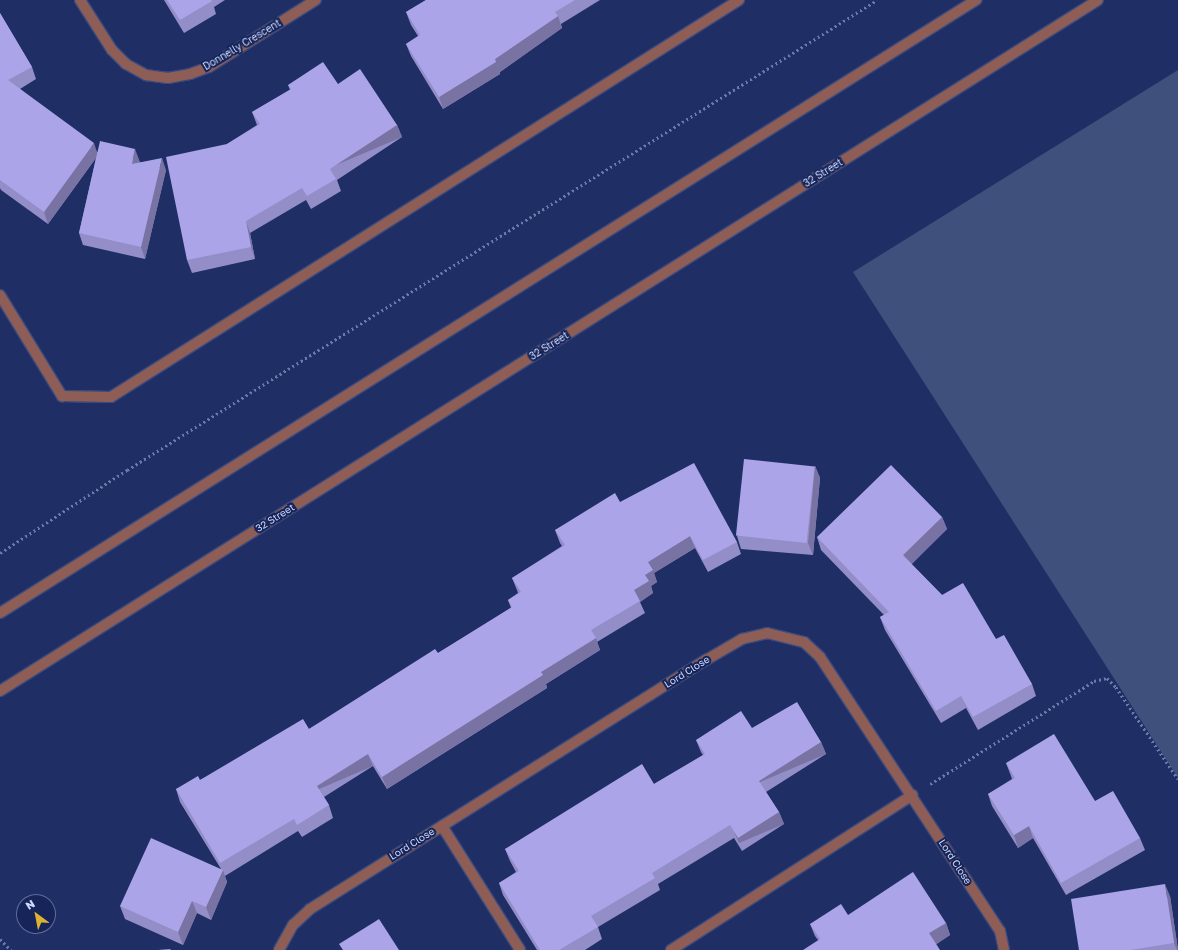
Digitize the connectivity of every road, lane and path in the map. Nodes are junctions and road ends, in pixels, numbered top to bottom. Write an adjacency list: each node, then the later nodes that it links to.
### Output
1 (80, 0): 2 (street, Donnelly Crescent)
2 (316, 0)
3 (739, 0): 7 (street)
4 (877, 0): 8 (path)
5 (976, 0): 9 (street)
6 (1098, 0): 10 (street, 32 Street)
7 (0, 295)
8 (0, 553)
9 (0, 613)
10 (0, 691)
11 (1178, 779): 12 (path)
12 (912, 796): 13 (street, Lord Close); 18 (street); 19 (street, Lord Close)
13 (442, 826): 16 (street, Lord Close); 17 (street)
14 (0, 939): 15 (path)
15 (11, 950)
16 (279, 950)
17 (520, 950)
18 (671, 950)
19 (1004, 950)

